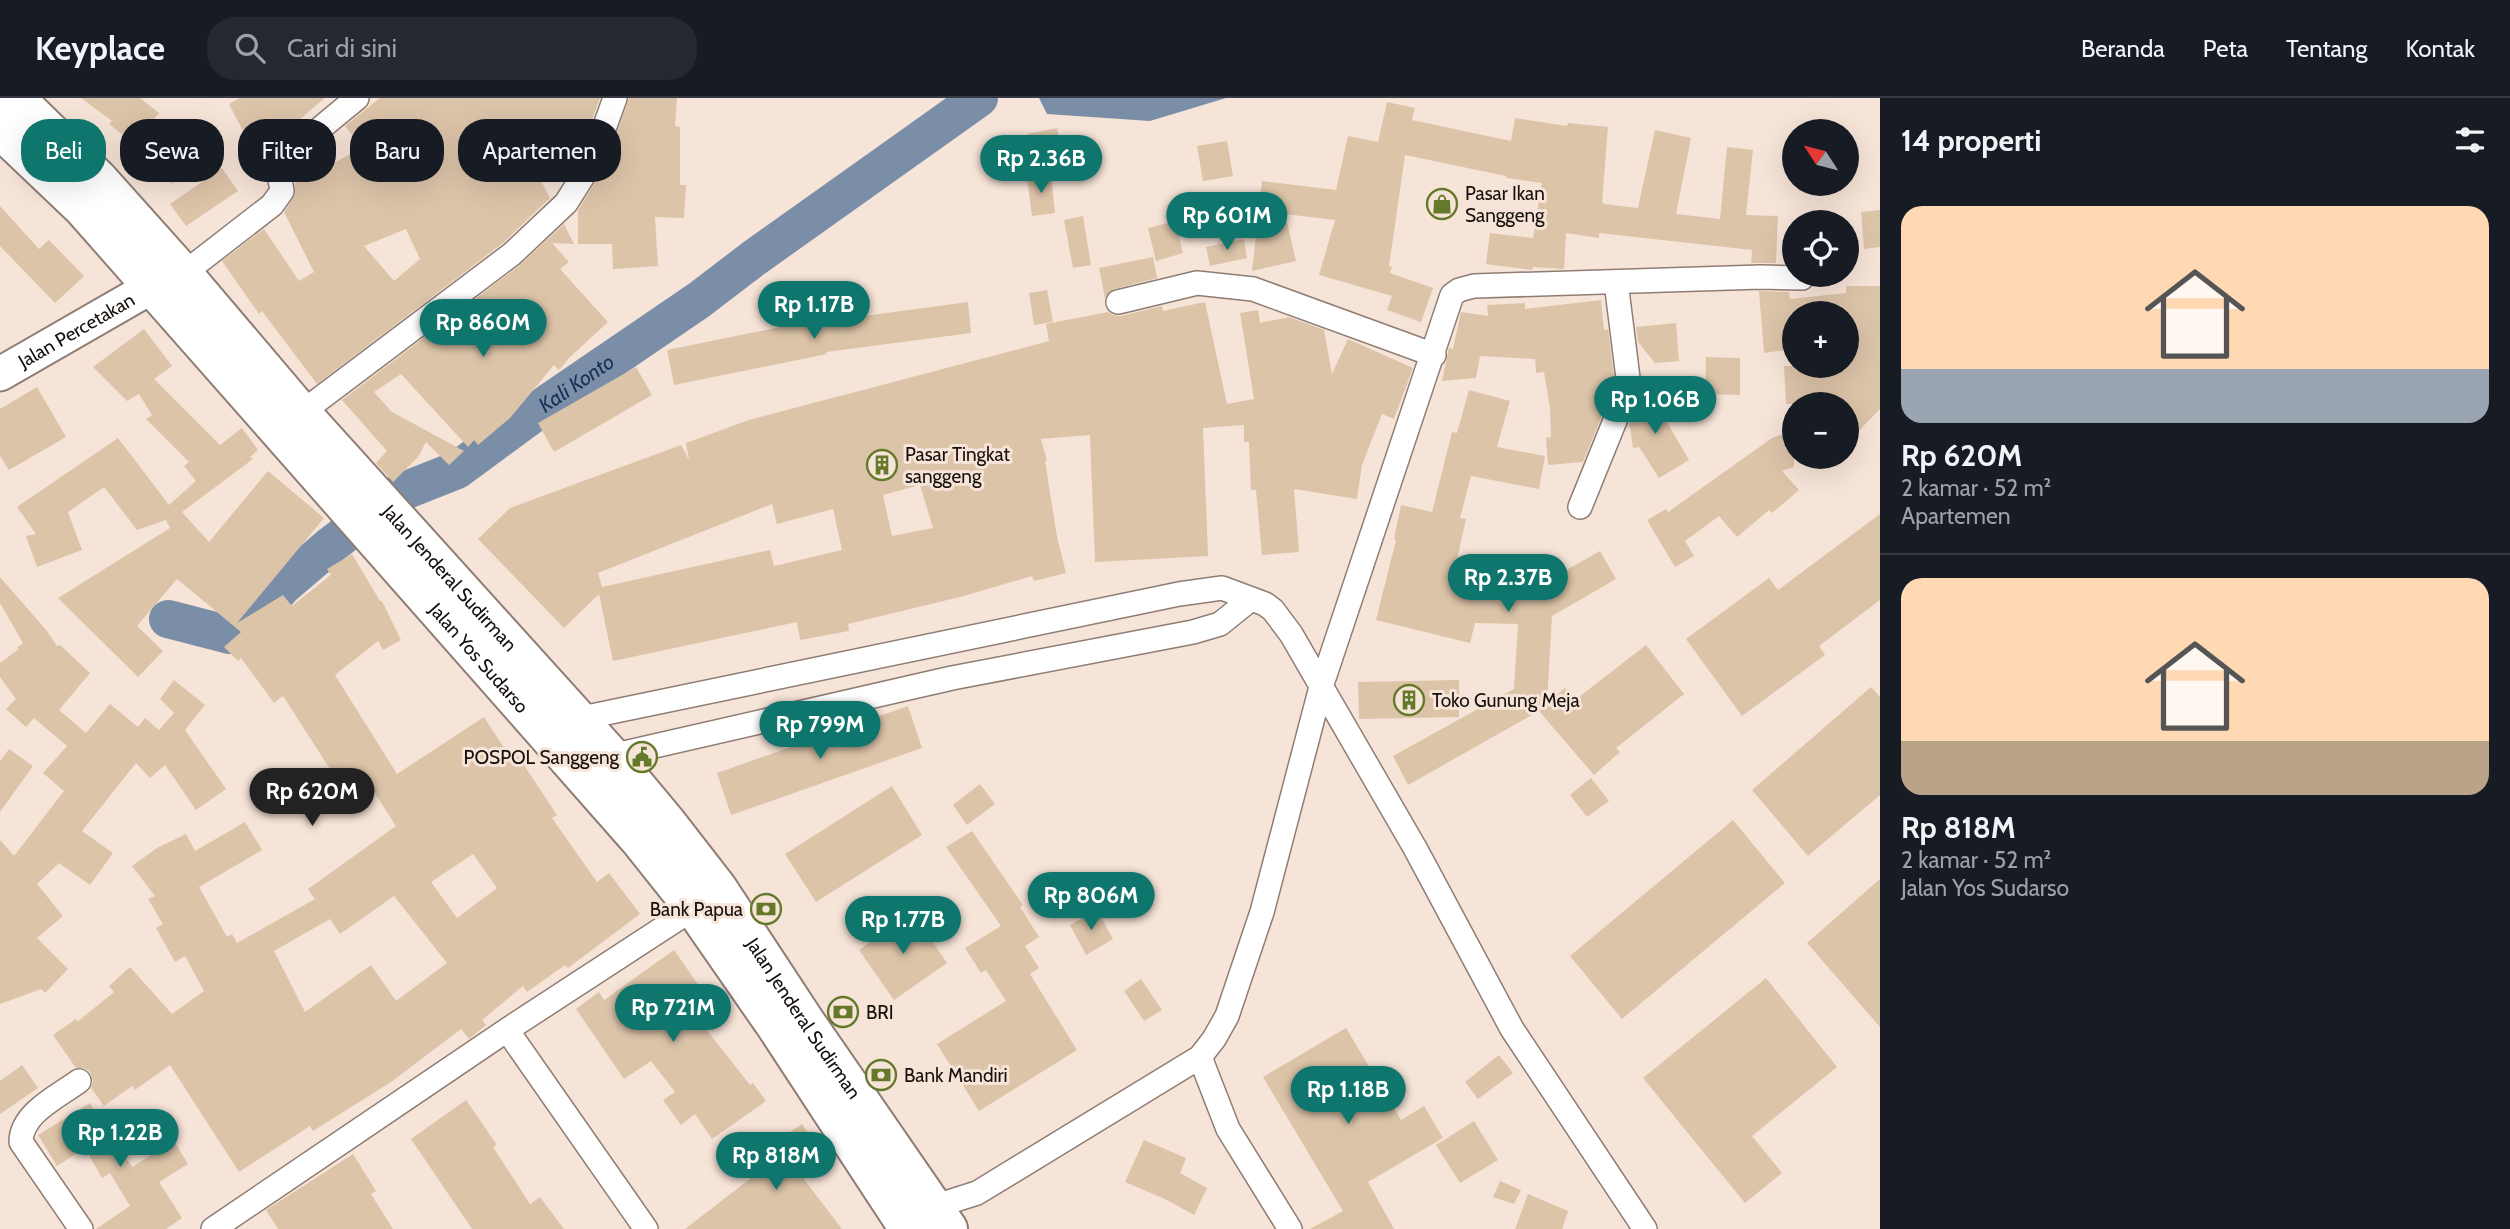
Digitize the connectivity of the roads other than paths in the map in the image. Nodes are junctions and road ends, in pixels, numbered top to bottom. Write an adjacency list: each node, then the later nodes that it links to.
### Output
1 (15, 98): 6 (highway, Jalan Yos Sudarso)
2 (357, 98): 6 (street)
3 (615, 98): 11 (street)
4 (0, 129): 6 (highway, Jalan Yos Sudarso)
5 (1782, 278): 7 (street)
6 (168, 280): 10 (street, Jalan Percetakan); 11 (highway, Jalan Yos Sudarso); 13 (highway, Jalan Yos Sudarso)
7 (1616, 282): 9 (street); 12 (street)
8 (1118, 302): 9 (street)
9 (1434, 355): 19 (street)
10 (0, 374)
11 (301, 413): 13 (highway, Jalan Yos Sudarso)
12 (1580, 507)
13 (372, 514): 20 (highway, Jalan Jenderal Sudirman); 22 (highway, Jalan Yos Sudarso)
14 (1251, 599): 15 (street); 17 (street); 19 (street)
15 (1111, 610): 16 (street); 17 (street)
16 (942, 645): 18 (street); 20 (street)
17 (1120, 646): 18 (street)
18 (952, 678): 21 (street)
19 (1321, 687): 24 (street); 31 (street)
20 (577, 719): 21 (highway, Jalan Jenderal Sudirman)
21 (611, 756): 26 (highway, Jalan Jenderal Sudirman)
22 (694, 908): 23 (street); 26 (highway, Jalan Yos Sudarso)
23 (507, 1030): 27 (street); 29 (street)
24 (1199, 1058): 26 (street); 30 (street)
25 (79, 1081): 28 (street)
26 (934, 1223)
27 (226, 1225)
28 (81, 1229)
29 (646, 1229)
30 (1290, 1229)
31 (1645, 1229)

